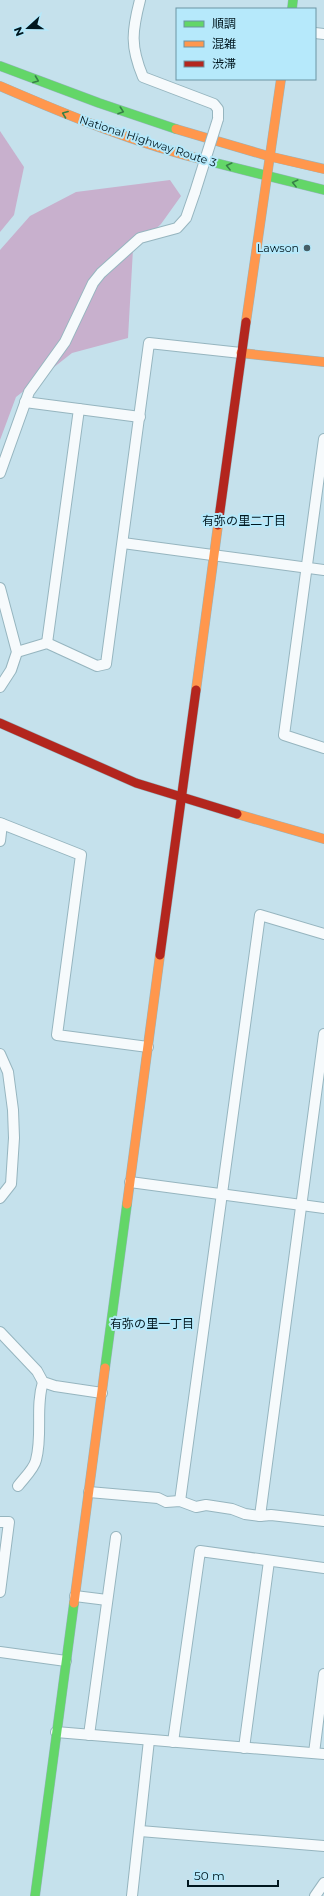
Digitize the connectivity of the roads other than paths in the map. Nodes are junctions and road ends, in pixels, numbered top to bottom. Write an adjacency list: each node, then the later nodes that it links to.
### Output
1 (140, 0): 11 (street, bridge)
2 (0, 66): 5 (main road, National Highway Route 3, one-way to 5)
3 (281, 80): 5 (main road)
4 (0, 86): 7 (main road, National Highway Route 3, one-way to 4)
5 (269, 157): 6 (main road, National Highway Route 3); 7 (main road)
6 (324, 169)
7 (267, 176): 8 (main road, National Highway Route 3, one-way to 7); 9 (main road)
8 (324, 190)
9 (241, 353): 10 (main road); 13 (street); 17 (main road)
10 (324, 362)
11 (25, 402): 12 (street); 15 (street)
12 (79, 409): 13 (street); 21 (street)
13 (140, 417): 16 (street)
14 (324, 439): 18 (street)
15 (0, 473)
16 (123, 543): 17 (street); 21 (street)
17 (214, 555): 18 (street); 26 (main road)
18 (307, 568): 19 (street); 25 (street)
19 (324, 570)
20 (0, 588): 22 (street)
21 (47, 643): 22 (street)
22 (17, 652): 23 (street)
23 (0, 687)
24 (0, 723): 26 (main road)
25 (324, 748)
26 (181, 798): 28 (main road); 32 (main road)
27 (1, 824): 29 (street); 32 (street)
28 (324, 838)
29 (0, 841)
30 (324, 934): 36 (street)
31 (324, 1034): 38 (street)
32 (148, 1047): 35 (main road)
33 (0, 1054): 34 (street)
34 (4, 1074): 37 (street)
35 (130, 1182): 36 (street); 42 (main road)
36 (221, 1194): 38 (street); 45 (street)
37 (0, 1198)
38 (300, 1205): 39 (street); 46 (street)
39 (324, 1208)
40 (0, 1332): 41 (street)
41 (43, 1382): 42 (street); 43 (street)
42 (102, 1393): 44 (main road)
43 (18, 1486)
44 (89, 1492): 45 (street); 53 (main road)
45 (180, 1501): 46 (street)
46 (260, 1516): 47 (street)
47 (324, 1521)
48 (0, 1522): 52 (street)
49 (116, 1536): 54 (street)
50 (269, 1561): 51 (street); 61 (street); 62 (street)
51 (324, 1568)
52 (0, 1592)
53 (75, 1596): 54 (street); 56 (main road)
54 (108, 1600): 59 (street)
55 (0, 1652): 56 (street)
56 (66, 1661): 58 (main road)
57 (324, 1674): 63 (street)
58 (56, 1732): 59 (street); 67 (main road)
59 (89, 1735): 60 (street)
60 (149, 1740): 61 (street); 64 (street)
61 (173, 1742): 62 (street)
62 (244, 1748): 63 (street)
63 (319, 1753)
64 (140, 1831): 65 (street); 68 (street)
65 (324, 1846)
66 (324, 1883): 69 (street)
67 (35, 1896)
68 (132, 1896)
69 (315, 1896)

